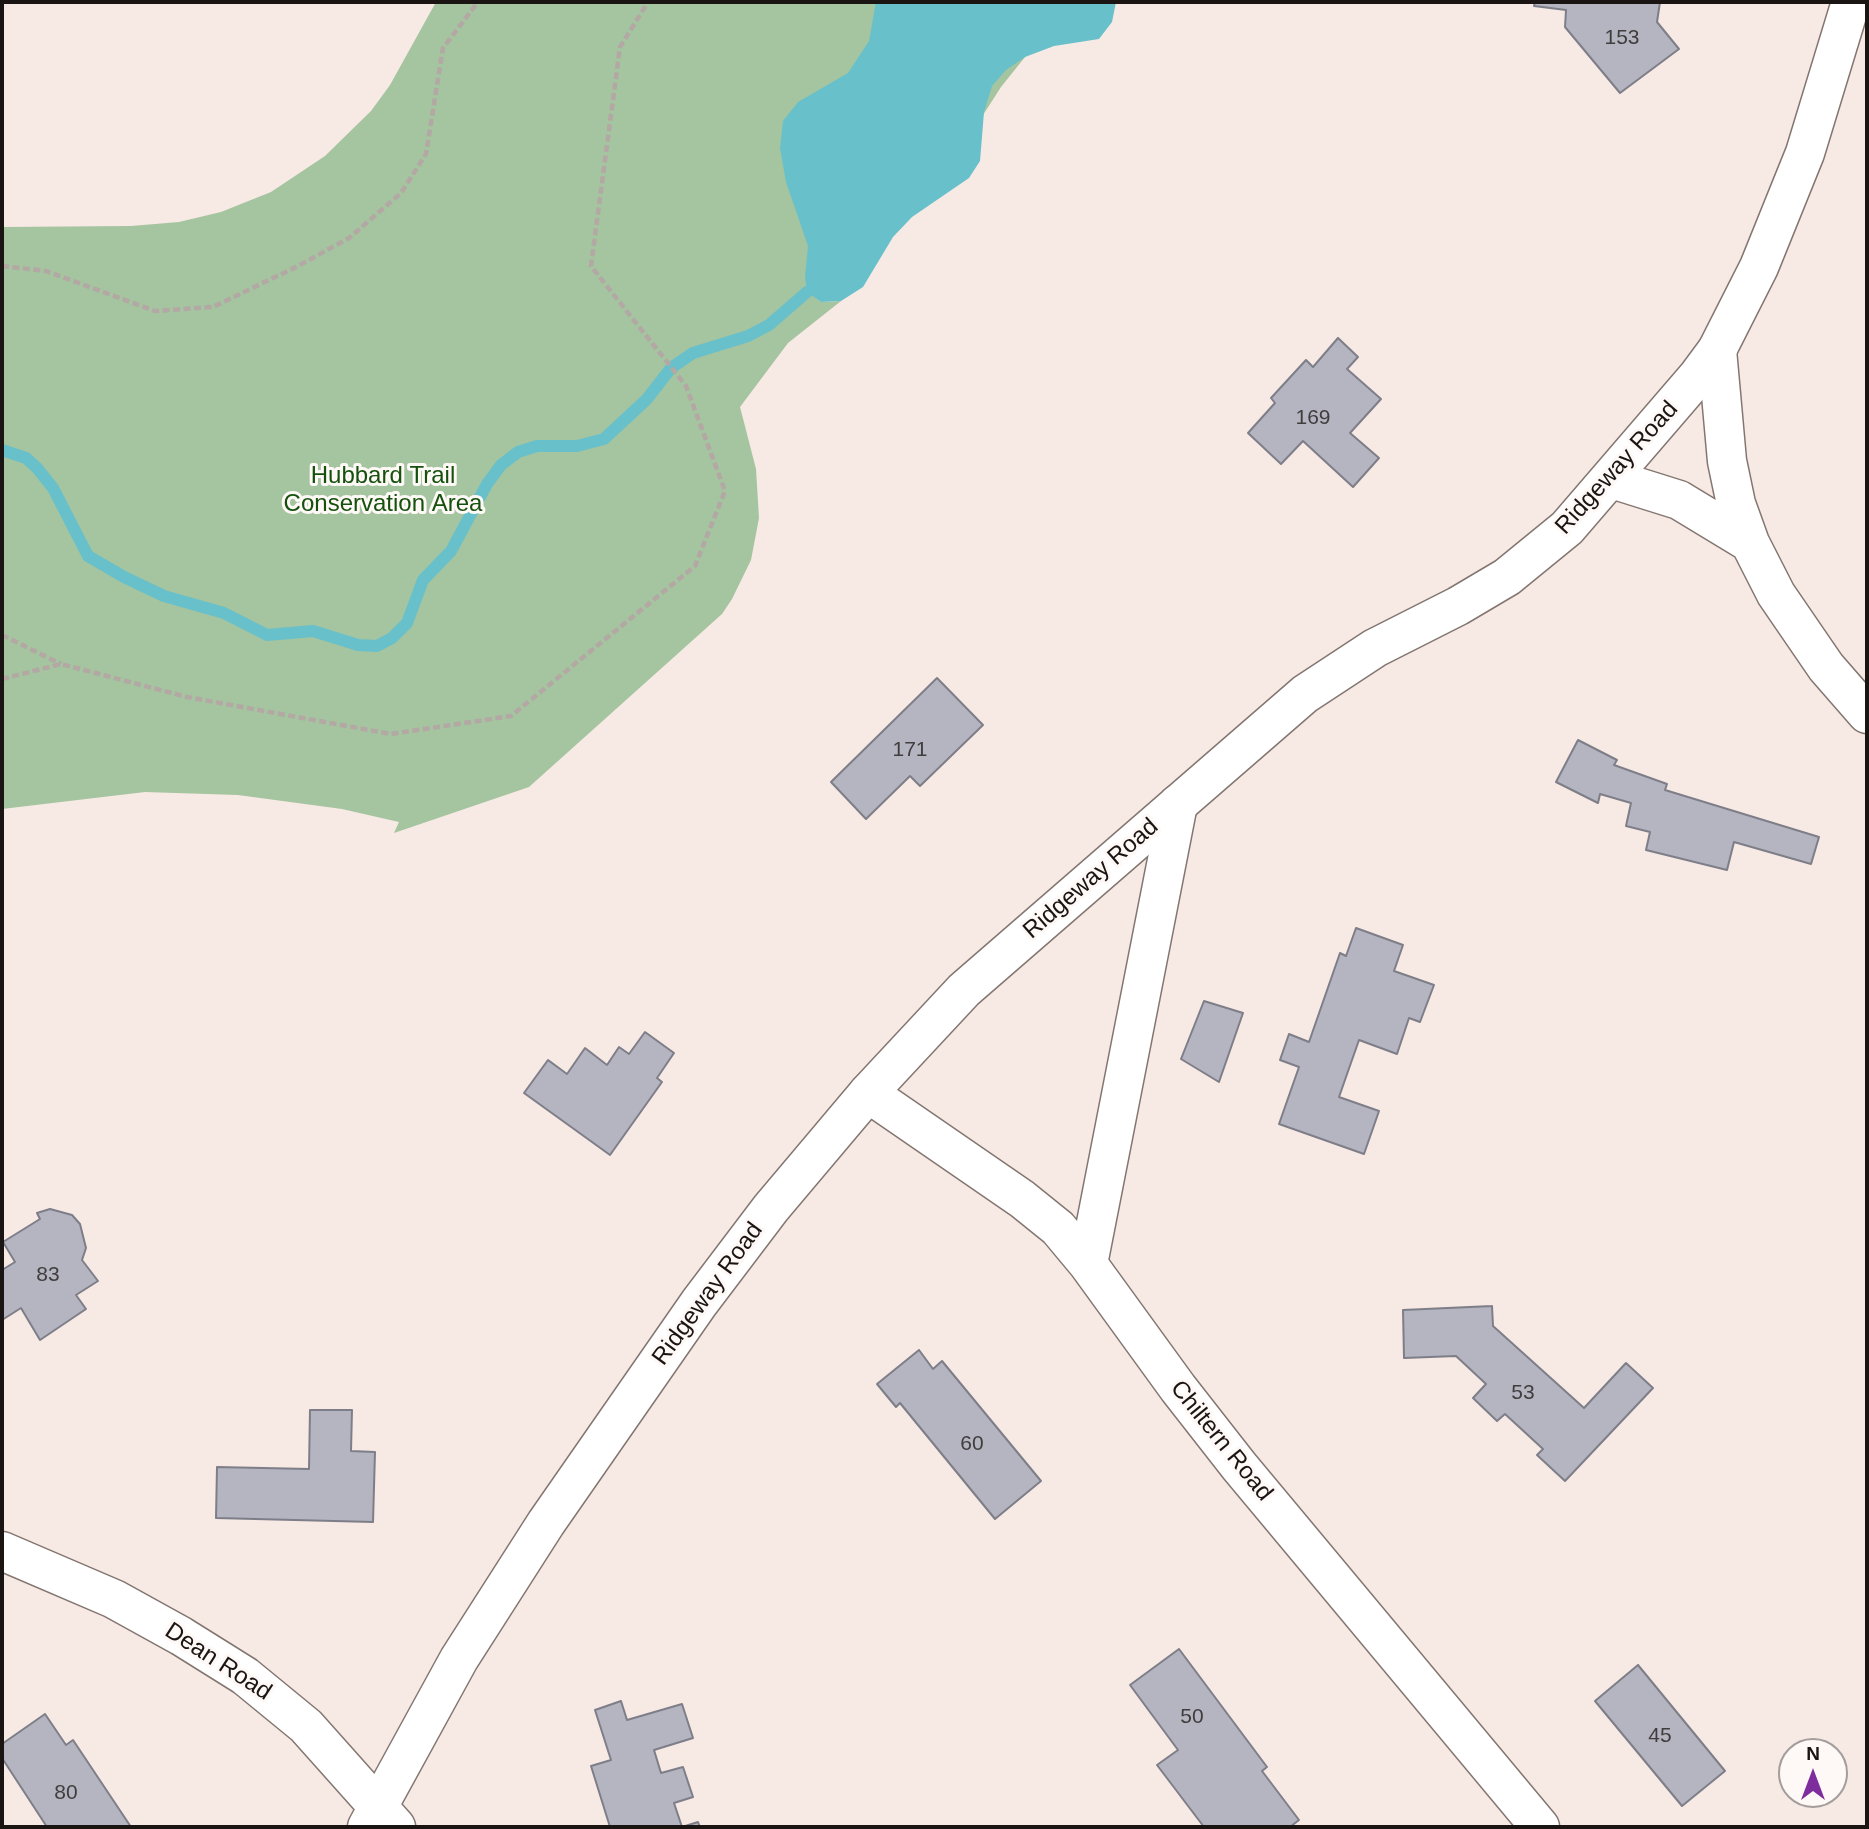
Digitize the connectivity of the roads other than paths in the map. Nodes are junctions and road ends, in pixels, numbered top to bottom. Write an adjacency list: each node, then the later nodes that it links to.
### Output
1 (1850, 2): 2 (street, Ridgeway Road)
2 (1717, 350): 3 (street, Ridgeway Road); 4 (street)
3 (1612, 479): 4 (street); 6 (street, Ridgeway Road)
4 (1750, 543): 5 (street)
5 (1867, 714)
6 (1178, 804): 7 (street, Ridgeway Road); 8 (street)
7 (868, 1093): 8 (street, Chiltern Road); 10 (street, Ridgeway Road)
8 (1088, 1264): 11 (street, Chiltern Road)
9 (2, 1551): 10 (street, Dean Road)
10 (380, 1820)
11 (1540, 1827)

